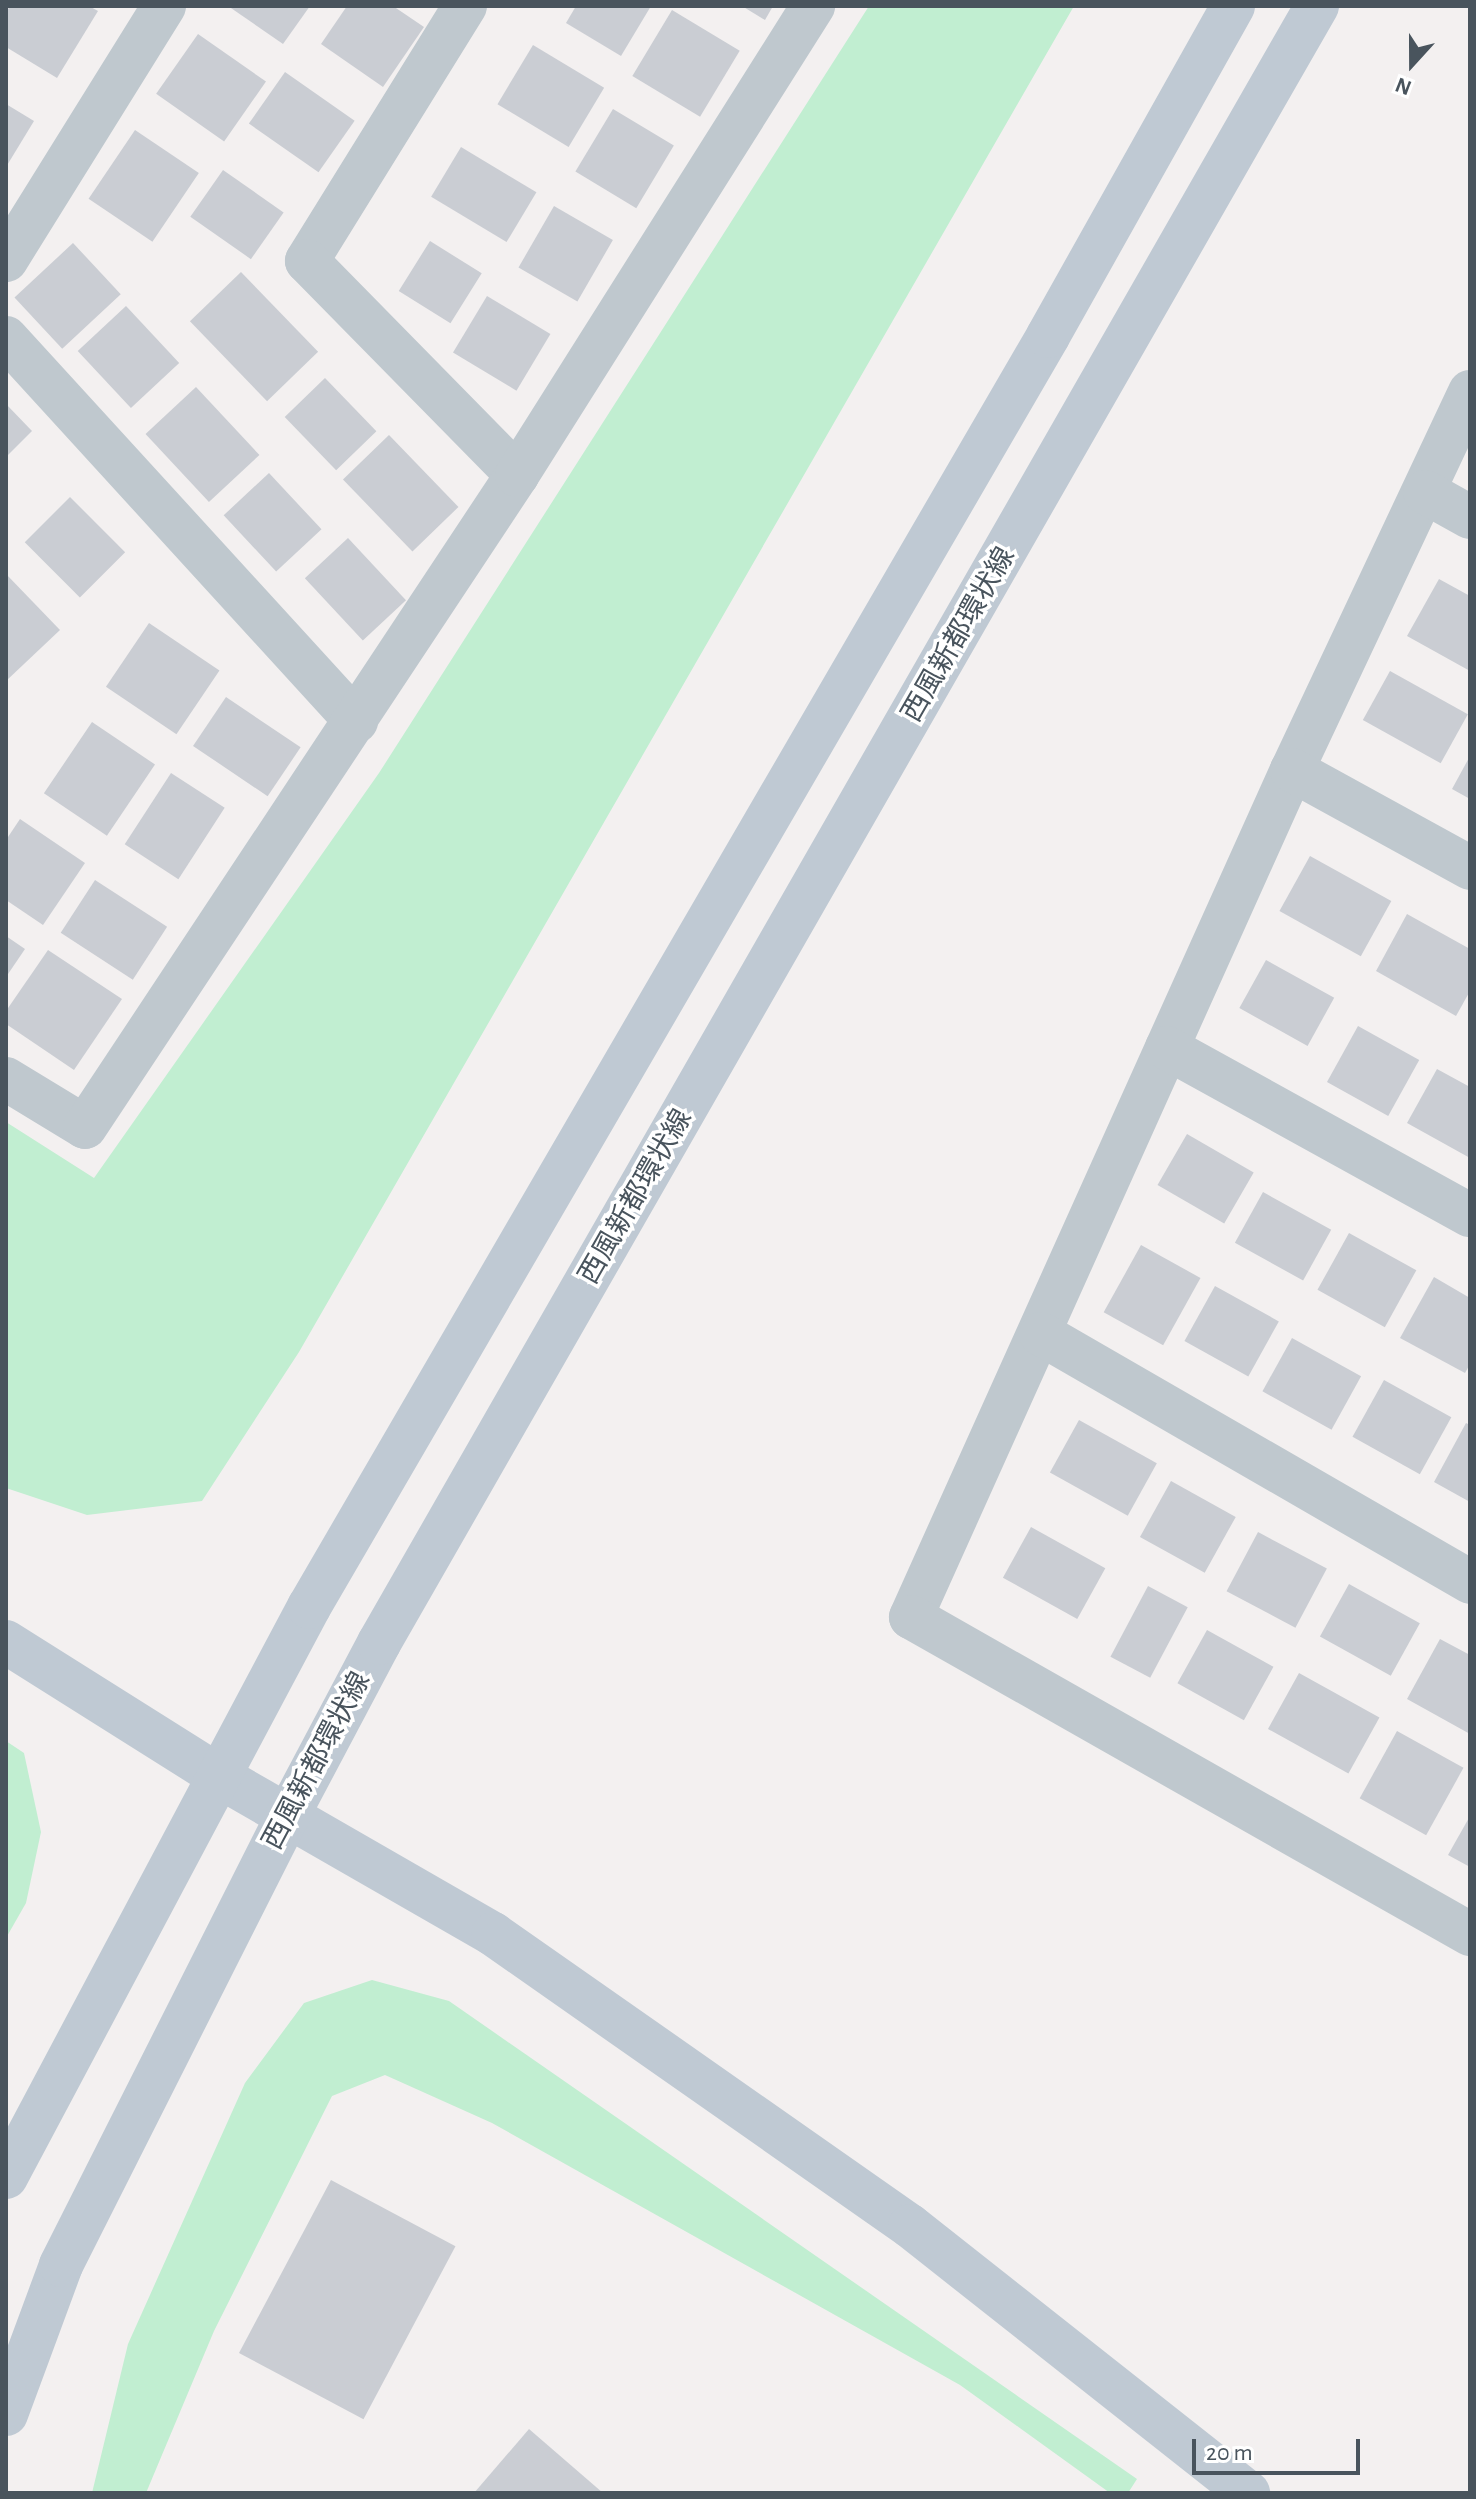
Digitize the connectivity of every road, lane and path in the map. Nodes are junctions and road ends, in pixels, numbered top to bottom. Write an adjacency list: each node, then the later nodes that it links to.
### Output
1 (164, 6): 6 (street)
2 (465, 6): 9 (street)
3 (813, 6): 9 (street)
4 (1233, 6): 21 (street)
5 (1317, 6): 22 (street, 西風新都環状線)
6 (6, 260)
7 (6, 338): 12 (street)
8 (1470, 392): 10 (street)
9 (517, 475): 12 (street)
10 (1425, 492): 11 (street); 13 (street)
11 (1470, 517)
12 (356, 721): 16 (street)
13 (1292, 770): 14 (street); 15 (street)
14 (1470, 868)
15 (1167, 1048): 17 (street); 18 (street)
16 (6, 1079)
17 (1470, 1215)
18 (1041, 1334): 19 (street); 23 (street)
19 (1470, 1582)
20 (6, 1642): 21 (street)
21 (220, 1777): 22 (street); 24 (street)
22 (288, 1815): 25 (street, 西風新都環状線); 26 (street)
23 (1470, 1934)
24 (6, 2177)
25 (6, 2414)
26 (1248, 2493)

